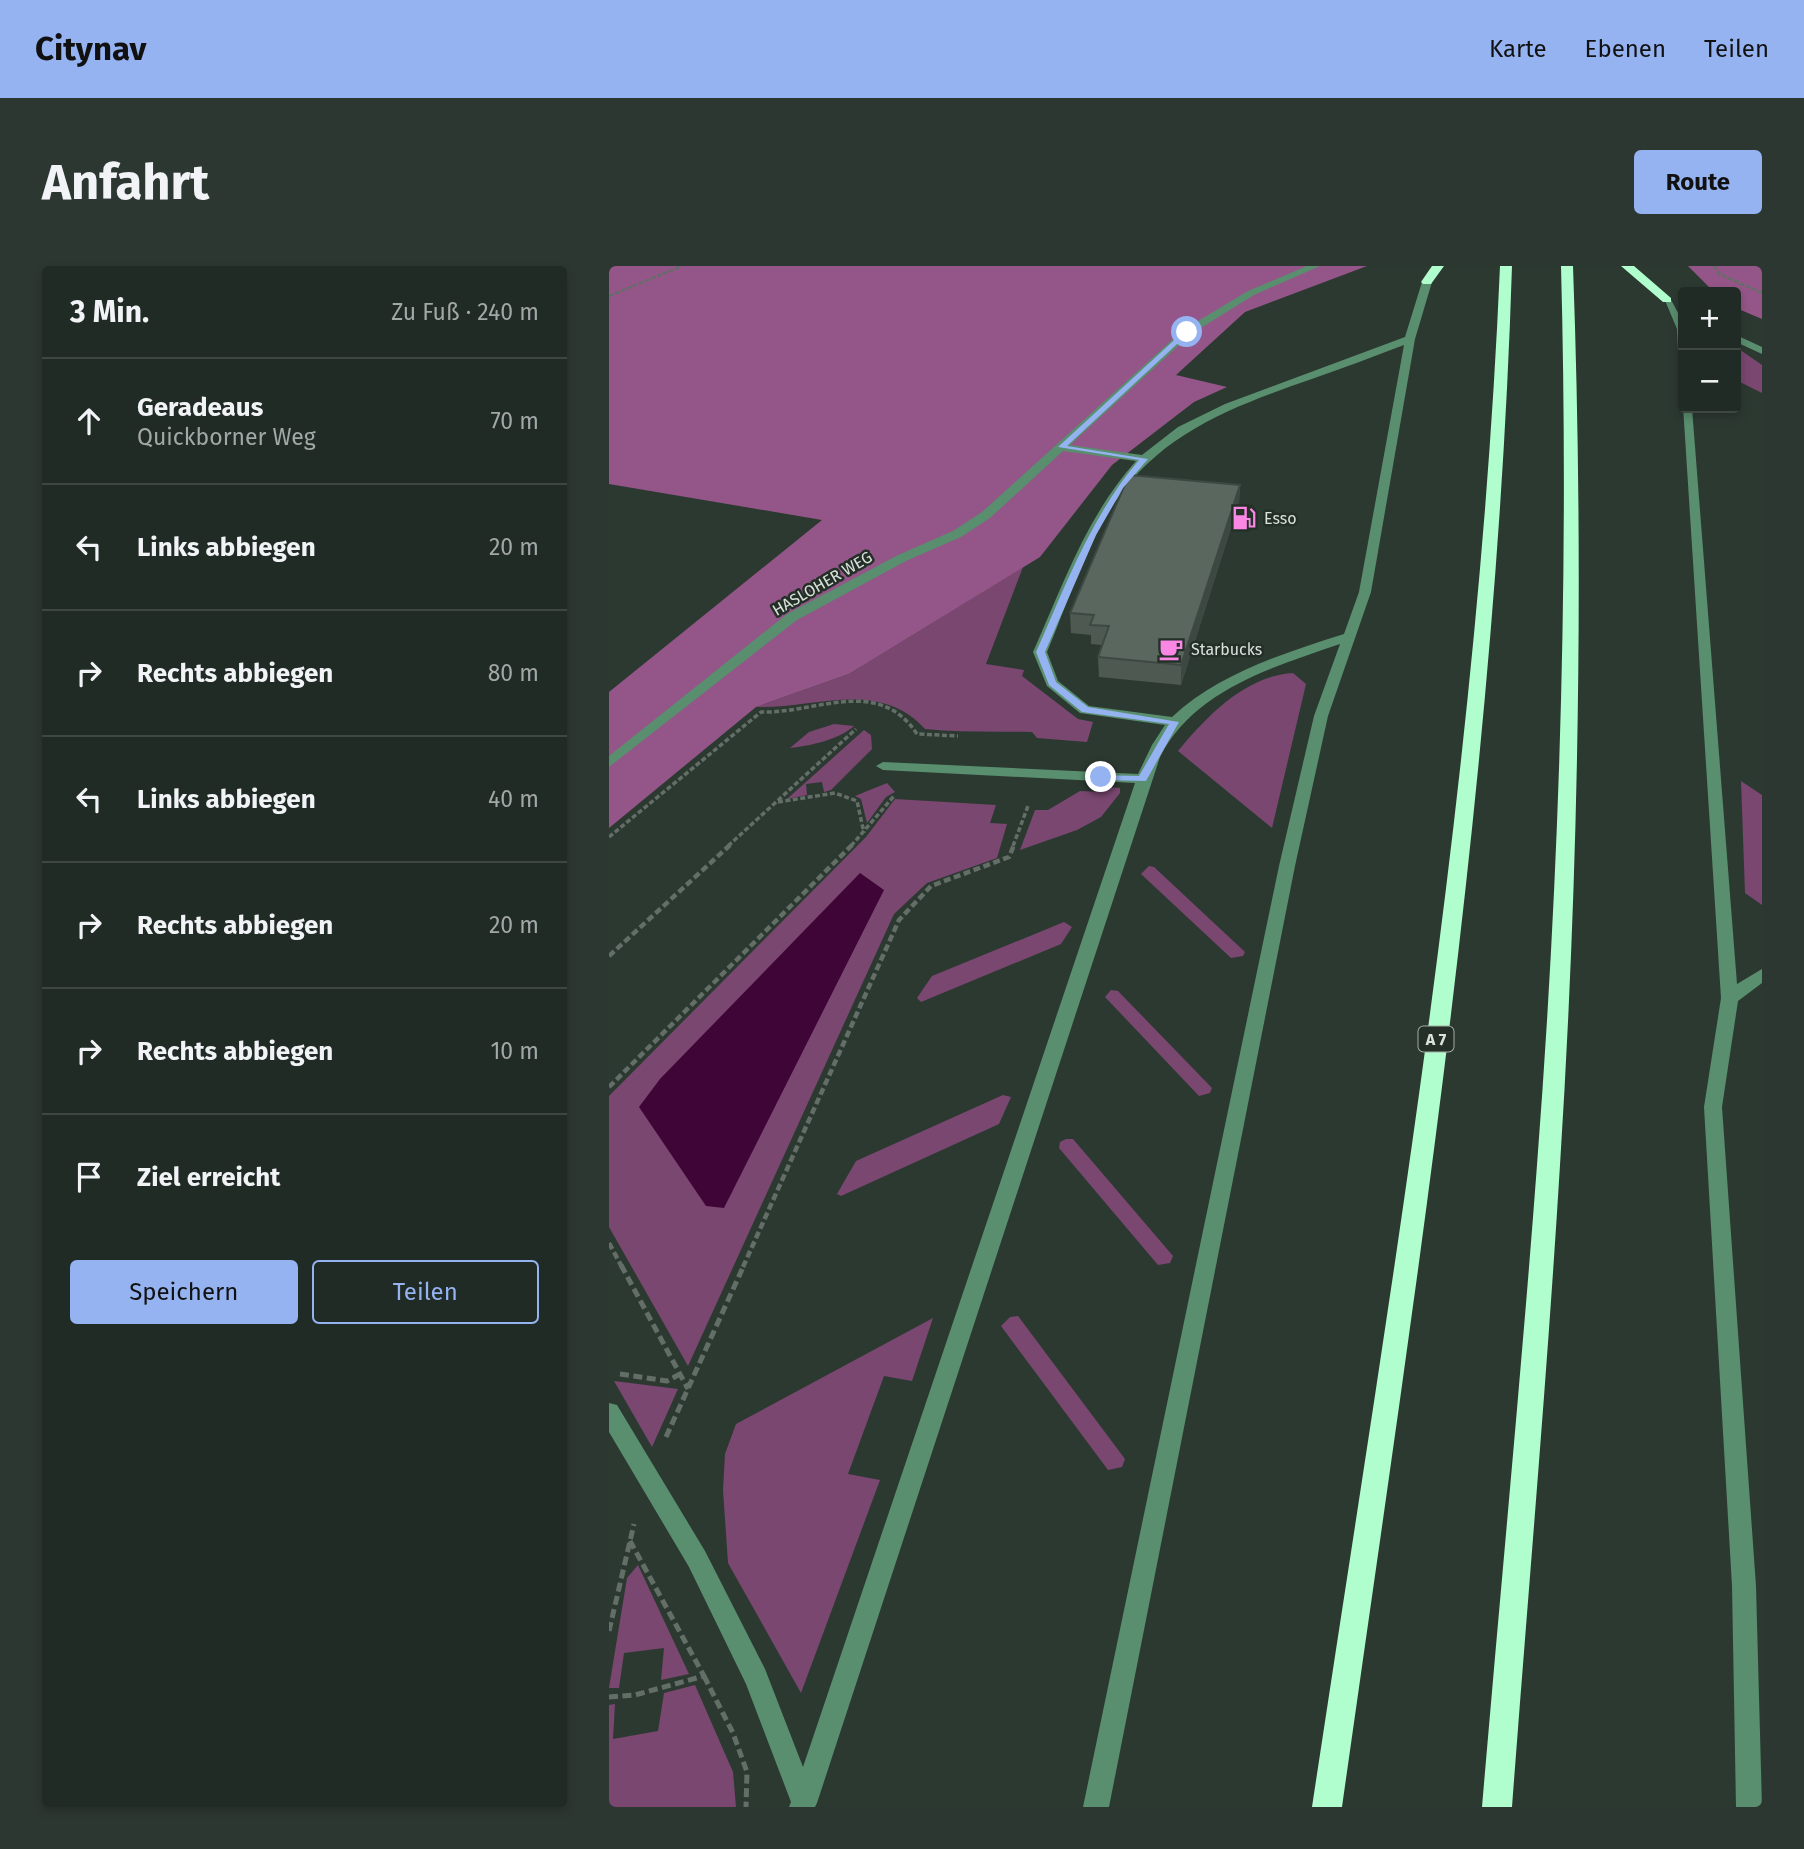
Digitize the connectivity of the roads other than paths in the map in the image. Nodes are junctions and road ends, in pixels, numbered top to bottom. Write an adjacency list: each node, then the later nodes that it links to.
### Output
1 (1315, 266): 14 (street, HASLOHER WEG)
2 (1438, 266): 6 (highway)
3 (1506, 266): 26 (highway, A 7)
4 (1567, 266): 27 (highway)
5 (1626, 266): 7 (highway)
6 (1427, 282): 9 (street)
7 (1667, 300): 8 (street); 11 (street)
8 (1678, 307)
9 (1410, 339): 15 (street); 16 (street)
10 (1741, 340): 12 (street)
11 (1683, 350)
12 (1762, 351)
13 (1687, 413): 22 (street)
14 (1061, 447): 15 (street); 18 (street, HASLOHER WEG)
15 (1144, 459): 17 (street)
16 (1347, 637): 17 (street); 25 (street)
17 (1175, 722): 20 (street)
18 (609, 763)
19 (883, 766): 20 (street)
20 (1142, 779): 24 (street)
21 (1762, 975): 22 (street)
22 (1730, 998): 28 (street)
23 (609, 1412): 24 (street)
24 (803, 1805)
25 (1096, 1807)
26 (1327, 1807)
27 (1497, 1807)
28 (1749, 1807)

